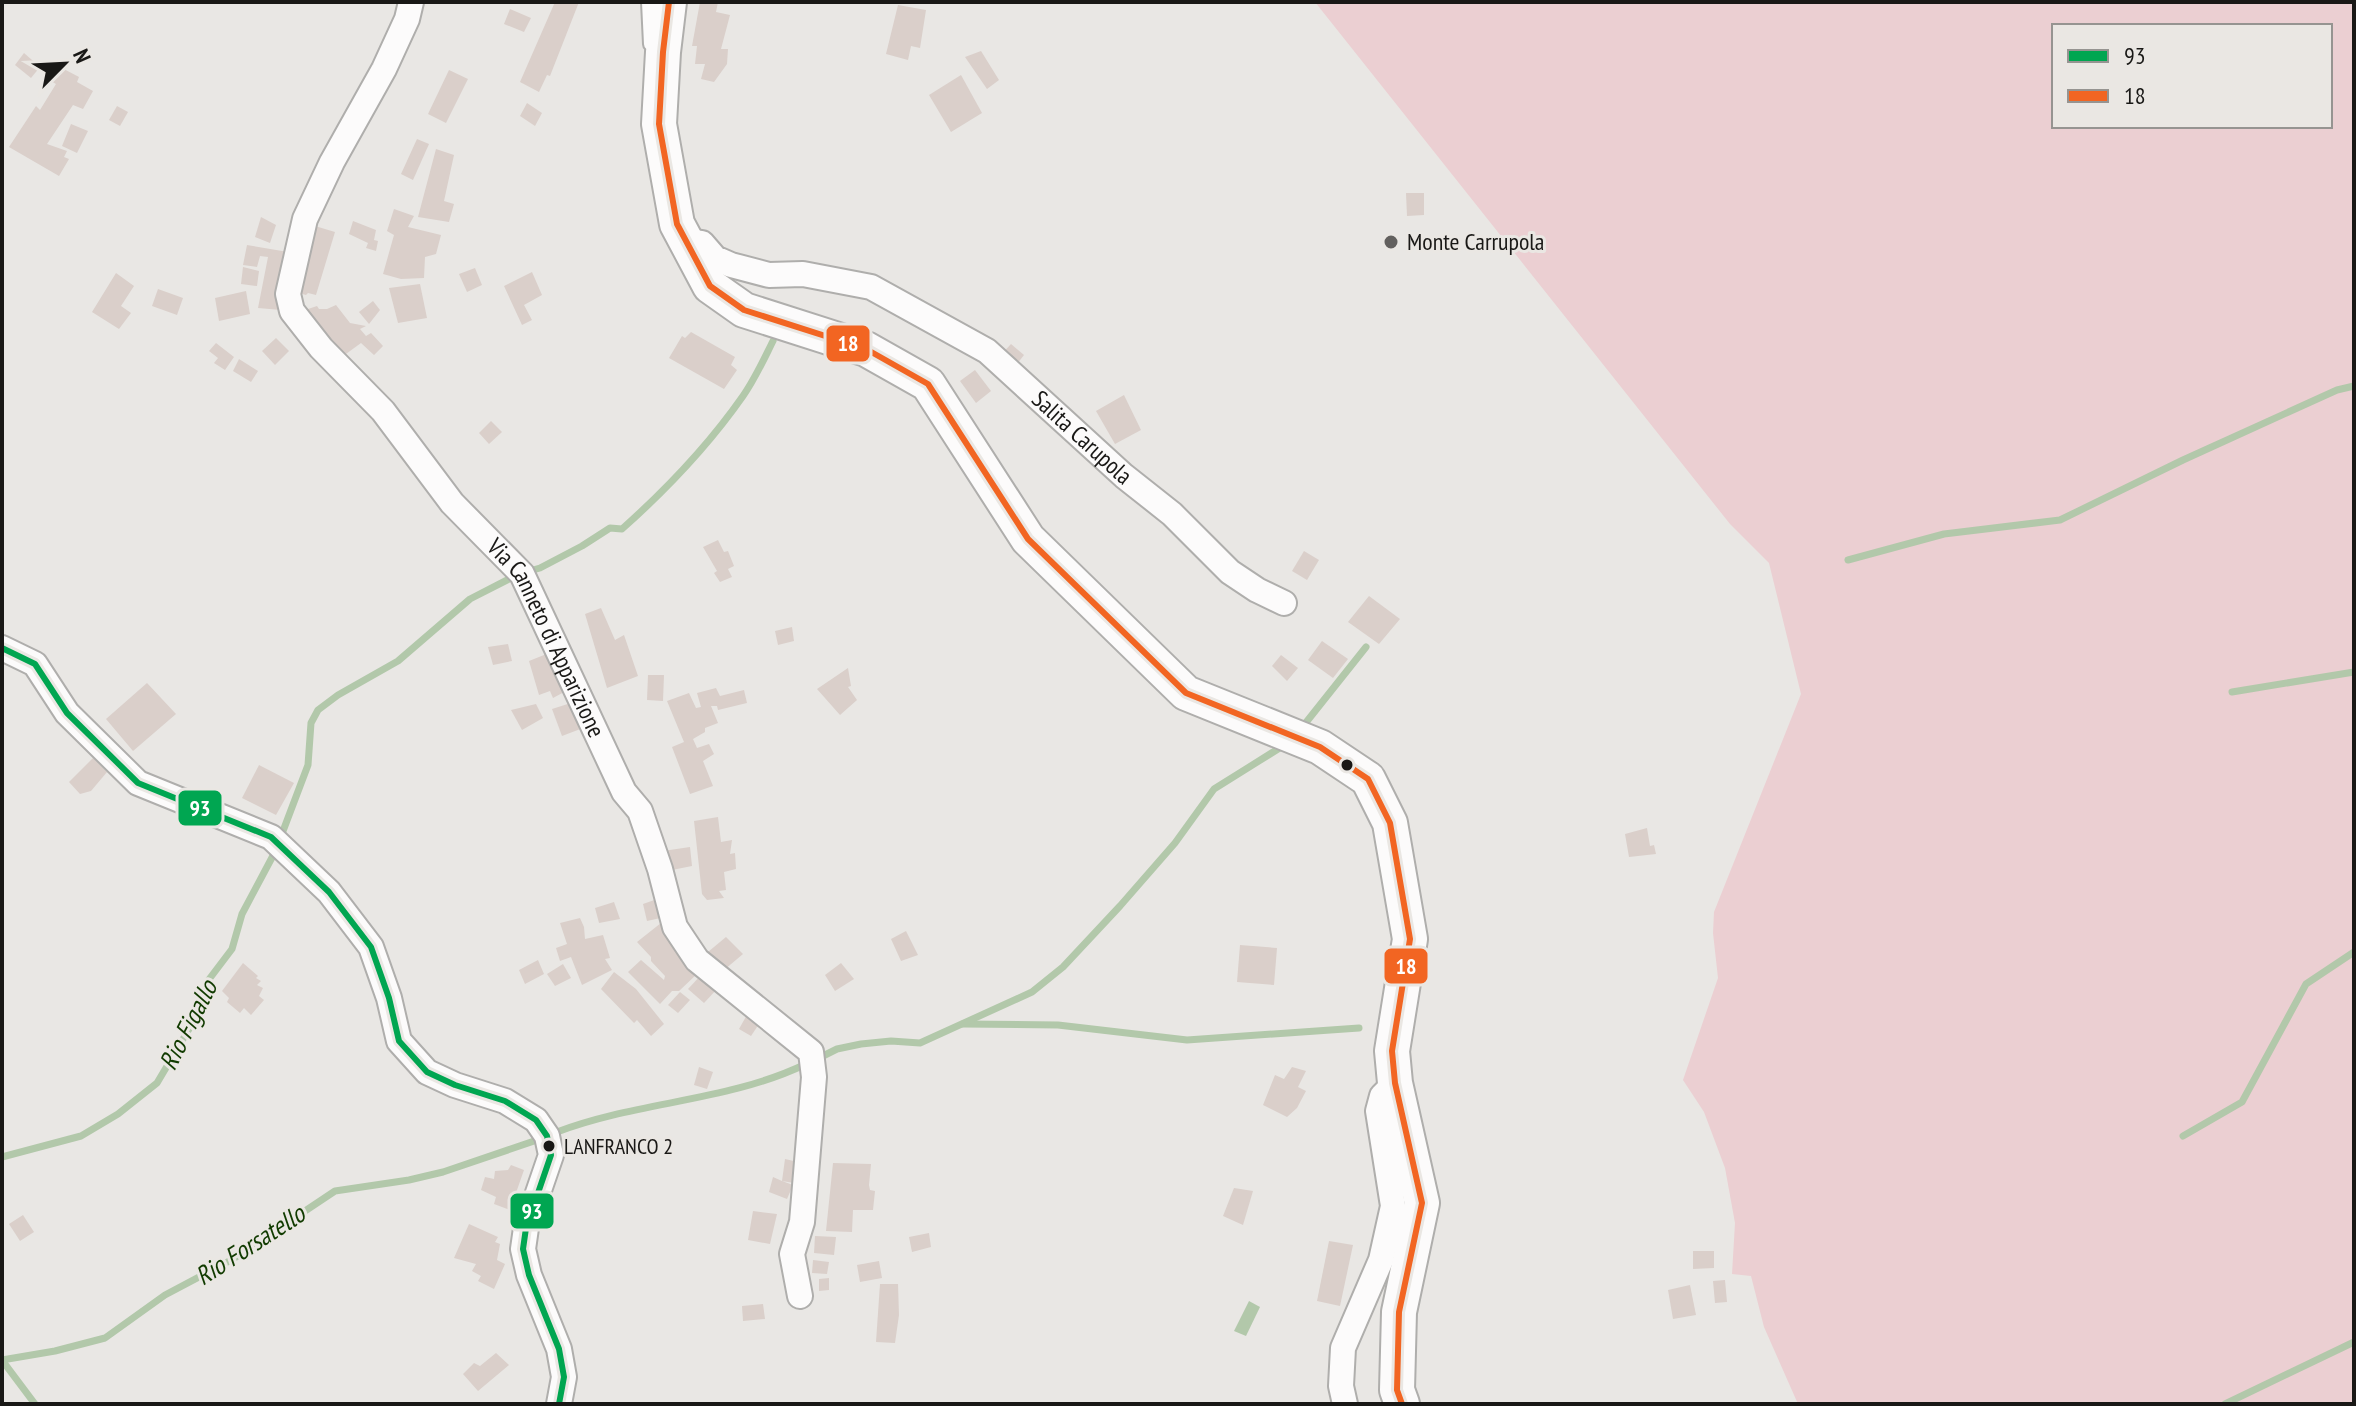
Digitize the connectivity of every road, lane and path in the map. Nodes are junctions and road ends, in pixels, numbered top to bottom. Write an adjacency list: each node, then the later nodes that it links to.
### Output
1 (411, 2): 9 (street, Via Canneto di Apparizione)
2 (648, 2): 4 (lane)
3 (669, 2): 4 (main road)
4 (659, 94): 5 (main road)
5 (685, 242): 6 (street, Salita Carupola); 8 (main road)
6 (1284, 603)
7 (2, 648): 10 (street)
8 (1395, 1083): 11 (street); 12 (main road)
9 (800, 1296)
10 (559, 1404)
11 (1345, 1404)
12 (1402, 1404)

